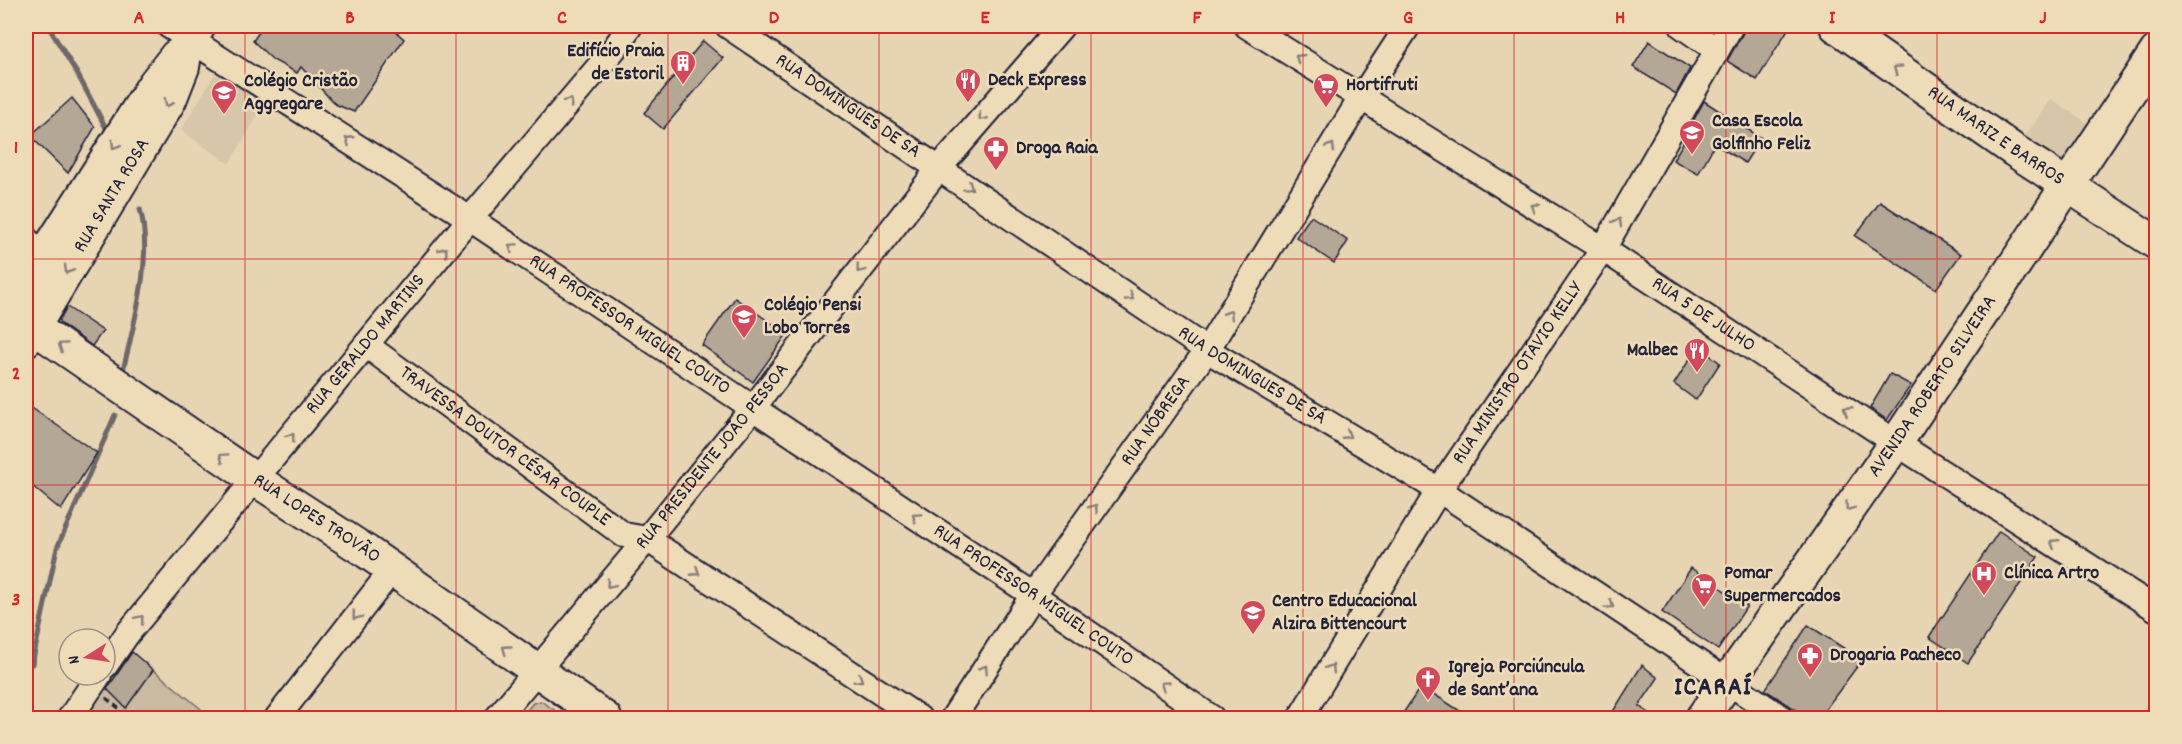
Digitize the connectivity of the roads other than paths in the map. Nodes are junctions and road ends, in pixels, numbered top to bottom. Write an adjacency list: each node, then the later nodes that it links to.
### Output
1 (630, 26): 15 (street, RUA GERALDO MARTINS, one-way to 1)
2 (728, 26): 13 (street, RUA DOMINGUES DE SÁ)
3 (1062, 26): 13 (street, RUA PRESIDENTE JOÃO PESSOA, one-way to 13)
4 (1247, 26): 12 (street, RUA 5 DE JULHO, one-way to 4)
5 (1408, 26): 12 (street, RUA NÓBREGA)
6 (1682, 26): 10 (street)
7 (1731, 26): 10 (street, RUA MINISTRO OTÁVIO KELLY)
8 (1836, 26): 14 (main road, RUA MARIZ E BARROS, one-way to 8)
9 (186, 35): 15 (street, RUA PROFESSOR MIGUEL COUTO, one-way to 9); 17 (main road, RUA SANTA ROSA, one-way to 17); 20 (main road, RUA SANTA ROSA, one-way to 20)
10 (1717, 50): 18 (street, RUA MINISTRO OTÁVIO KELLY, one-way to 10)
11 (2154, 61): 14 (main road, AVENIDA ROBERTO SILVEIRA)
12 (1362, 98): 18 (street, RUA 5 DE JULHO, one-way to 12); 22 (street, RUA NÓBREGA, one-way to 12)
13 (940, 167): 22 (street, RUA DOMINGUES DE SÁ, one-way to 22); 23 (street, RUA PRESIDENTE JOÃO PESSOA, one-way to 23)
14 (2067, 184): 16 (main road, RUA MARIZ E BARROS); 24 (main road, AVENIDA ROBERTO SILVEIRA)
15 (470, 219): 21 (street, RUA GERALDO MARTINS, one-way to 15); 23 (street, RUA PROFESSOR MIGUEL COUTO, one-way to 15)
16 (2157, 243)
17 (34, 249): 19 (main road, RUA SANTA ROSA)
18 (1603, 249): 24 (street, RUA 5 DE JULHO, one-way to 18); 26 (street, RUA MINISTRO OTÁVIO KELLY)
19 (26, 291)
20 (28, 330): 25 (main road, RUA LOPES TROVÃO, one-way to 20)
21 (366, 345): 25 (street, RUA GERALDO MARTINS, one-way to 21); 27 (street, TRAVESSA DOUTOR CÉSAR COUPLE)
22 (1207, 350): 26 (street, RUA DOMINGUES DE SÁ, one-way to 26); 29 (street, RUA NÓBREGA, one-way to 22)
23 (753, 408): 27 (street, RUA PRESIDENTE JOÃO PESSOA); 29 (street, RUA PROFESSOR MIGUEL COUTO, one-way to 23)
24 (1896, 443): 30 (street, RUA 5 DE JULHO, one-way to 24); 33 (main road, AVENIDA ROBERTO SILVEIRA, one-way to 33)
25 (256, 480): 28 (main road, RUA LOPES TROVÃO); 31 (street, RUA GERALDO MARTINS, one-way to 25)
26 (1439, 490): 33 (street, RUA DOMINGUES DE SÁ, one-way to 33); 42 (street, RUA MINISTRO OTÁVIO KELLY, one-way to 26)
27 (647, 539): 32 (street, RUA PRESIDENTE JOÃO PESSOA, one-way to 32); 39 (street, TRAVESSA DOUTOR CÉSAR COUPLE, one-way to 39)
28 (392, 570): 32 (main road, RUA LOPES TROVÃO, one-way to 28); 36 (street, one-way to 36)
29 (1033, 595): 40 (street, RUA NÓBREGA, one-way to 29); 41 (street, RUA PROFESSOR MIGUEL COUTO, one-way to 29)
30 (2157, 609)
31 (117, 648)
32 (536, 671): 37 (street, RUA PRESIDENTE JOÃO PESSOA); 38 (main road, RUA LOPES TROVÃO)
33 (1726, 682): 43 (main road, AVENIDA ROBERTO SILVEIRA); 44 (street, RUA DOMINGUES DE SÁ)
34 (90, 687): 35 (street, RUA GERALDO MARTINS)
35 (70, 718)
36 (277, 718)
37 (497, 718)
38 (605, 718)
39 (919, 718)
40 (953, 718)
41 (1212, 718)
42 (1300, 718)
43 (1702, 718)
44 (1782, 718)

